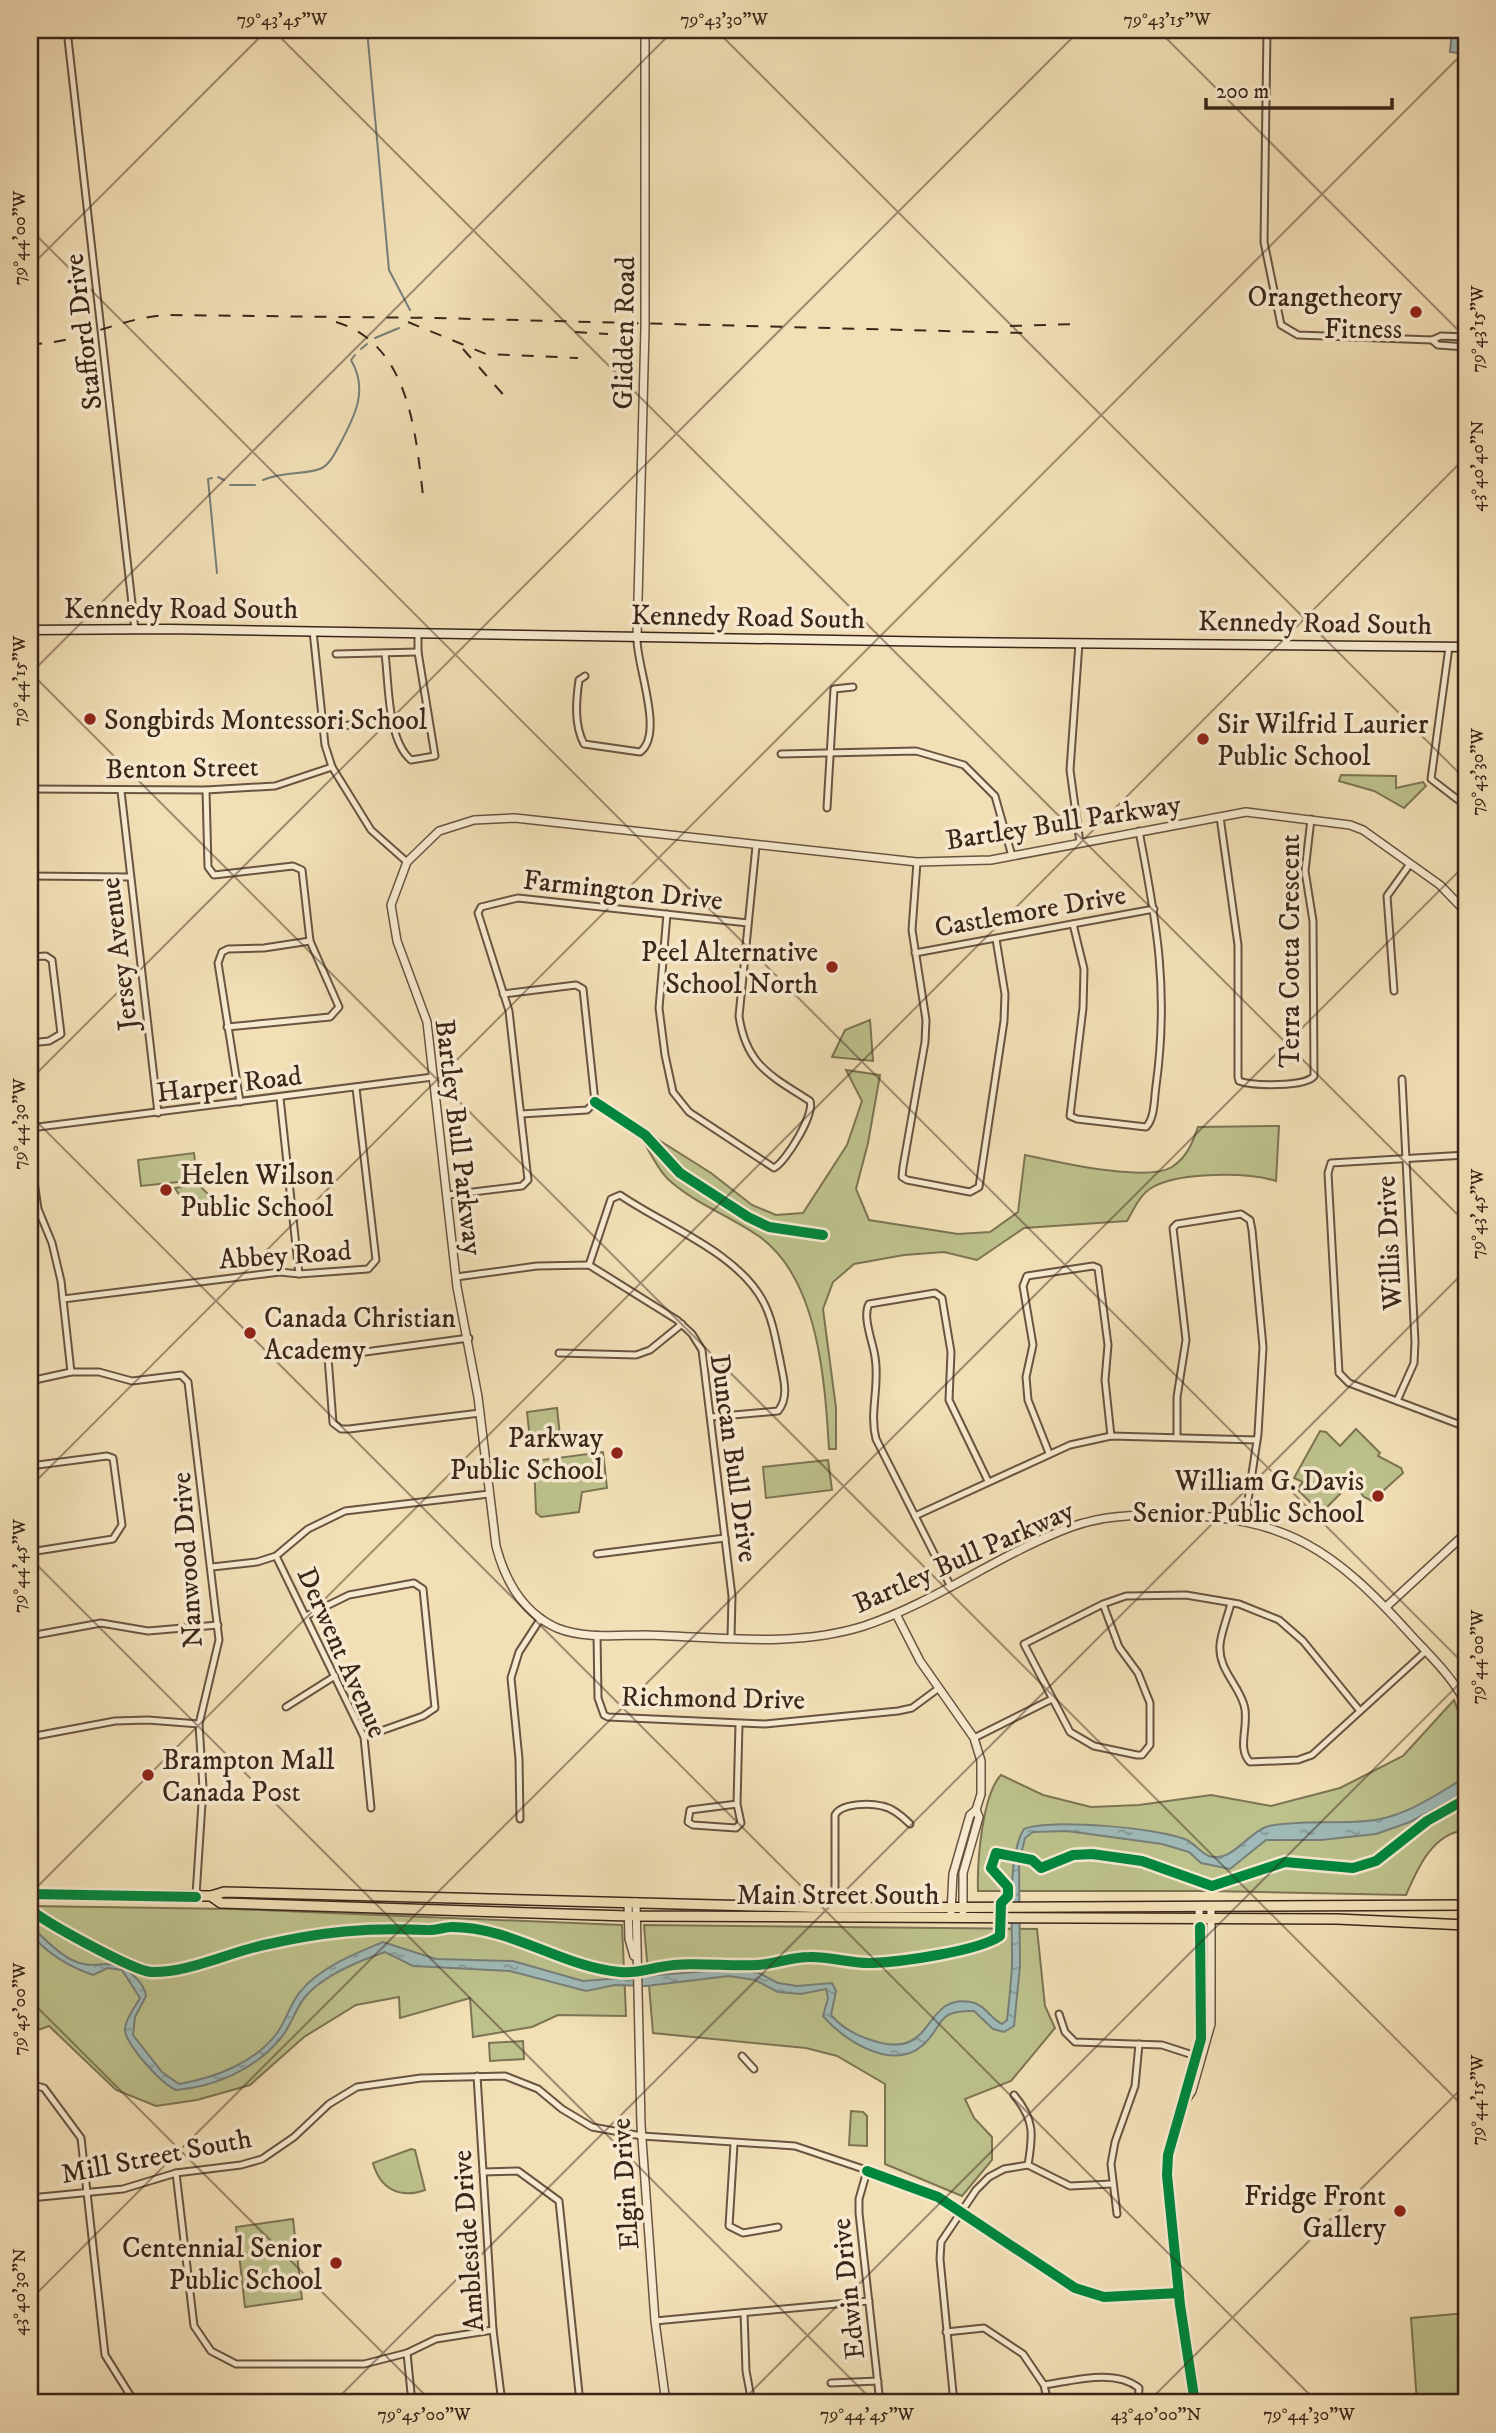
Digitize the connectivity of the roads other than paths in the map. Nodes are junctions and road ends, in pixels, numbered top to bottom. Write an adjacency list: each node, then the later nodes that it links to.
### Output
1 (67, 30): 8 (street, Stafford Drive)
2 (645, 30): 11 (street, Glidden Road)
3 (1268, 30): 5 (street)
4 (1466, 337): 5 (street)
5 (1432, 340): 6 (street)
6 (1466, 347)
7 (30, 630): 8 (main road, Kennedy Road South)
8 (135, 630): 9 (main road, Kennedy Road South)
9 (313, 631): 10 (main road, Kennedy Road South); 21 (street)
10 (418, 634): 11 (main road, Kennedy Road South); 15 (street)
11 (637, 638): 12 (main road, Kennedy Road South); 18 (street)
12 (1079, 643): 14 (main road, Kennedy Road South); 33 (street)
13 (1466, 646): 14 (main road, Kennedy Road South)
14 (1449, 647): 28 (street)
15 (418, 652): 17 (street); 20 (street)
16 (336, 653): 17 (street)
17 (385, 654): 20 (street)
18 (585, 676)
19 (853, 687): 22 (street)
20 (391, 720): 21 (street)
21 (324, 728): 24 (street)
22 (830, 753): 23 (street); 29 (street); 35 (street)
23 (781, 754)
24 (331, 767): 26 (street, Benton Street); 36 (street)
25 (30, 789): 27 (street, Benton Street)
26 (206, 790): 27 (street, Benton Street); 47 (street)
27 (121, 791): 40 (street, Jersey Avenue)
28 (1466, 806)
29 (827, 808)
30 (1220, 817): 31 (street, Bartley Bull Parkway); 31 (street, Terra Cotta Crescent); 32 (street, Bartley Bull Parkway)
31 (1311, 819): 38 (street, Bartley Bull Parkway)
32 (1139, 831): 33 (street, Bartley Bull Parkway); 41 (street)
33 (1080, 843): 35 (street, Bartley Bull Parkway)
34 (756, 846): 36 (street, Bartley Bull Parkway); 37 (street, Bartley Bull Parkway); 44 (street)
35 (1012, 856): 37 (street, Bartley Bull Parkway)
36 (407, 862): 54 (street, Bartley Bull Parkway)
37 (917, 862): 48 (street)
38 (1410, 864): 42 (street, Bartley Bull Parkway); 50 (street)
39 (30, 876): 40 (street)
40 (130, 877): 59 (street, Jersey Avenue)
41 (1154, 909): 45 (street, Castlemore Drive); 45 (street)
42 (1466, 912)
43 (667, 914): 44 (street, Farmington Drive); 44 (street); 51 (street, Farmington Drive)
44 (748, 923)
45 (1073, 924): 46 (street, Castlemore Drive)
46 (996, 939): 48 (street, Castlemore Drive); 48 (street)
47 (310, 940): 52 (street); 52 (street)
48 (915, 953)
49 (30, 957): 53 (street)
50 (1394, 991)
51 (503, 993): 60 (street, Farmington Drive); 60 (street)
52 (227, 1027): 58 (street)
53 (30, 1043)
54 (433, 1077): 56 (street, Harper Road); 65 (street, Bartley Bull Parkway)
55 (1402, 1079): 64 (street, Willis Drive)
56 (356, 1087): 57 (street, Harper Road); 67 (street, Abbey Road)
57 (280, 1098): 58 (street, Harper Road); 67 (street)
58 (240, 1102): 59 (street, Harper Road)
59 (158, 1113): 61 (street, Harper Road)
60 (521, 1114): 65 (street, Farmington Drive)
61 (30, 1128)
62 (30, 1154): 69 (street)
63 (1466, 1155): 64 (street)
64 (1405, 1158): 75 (street, Willis Drive); 75 (street)
65 (448, 1195): 68 (street, Bartley Bull Parkway)
66 (589, 1265): 68 (street); 70 (street, Duncan Bull Drive); 77 (street)
67 (299, 1275): 69 (street, Abbey Road)
68 (456, 1277): 71 (street, Bartley Bull Parkway)
69 (63, 1299): 73 (street)
70 (682, 1324): 72 (street); 77 (street, Duncan Bull Drive)
71 (469, 1338): 76 (street, Bartley Bull Parkway); 76 (street)
72 (559, 1353)
73 (71, 1372): 74 (street, Nanwood Drive); 93 (street, Nanwood Drive)
74 (30, 1381)
75 (1397, 1401): 78 (street)
76 (481, 1413): 85 (street, Bartley Bull Parkway)
77 (710, 1417): 89 (street, Duncan Bull Drive)
78 (1466, 1427)
79 (1111, 1436): 80 (street); 82 (street); 82 (street)
80 (1177, 1436): 81 (street); 81 (street)
81 (1257, 1440): 87 (street)
82 (1049, 1453): 84 (street)
83 (30, 1466): 90 (street)
84 (988, 1481): 86 (street); 86 (street)
85 (489, 1494): 92 (street); 100 (street, Bartley Bull Parkway)
86 (915, 1516): 94 (street)
87 (1245, 1520): 94 (street, Bartley Bull Parkway); 97 (street, Bartley Bull Parkway)
88 (1466, 1534): 97 (street)
89 (725, 1538): 91 (street); 104 (street, Duncan Bull Drive)
90 (30, 1552)
91 (597, 1554)
92 (276, 1556): 93 (street); 99 (street, Derwent Avenue)
93 (212, 1567): 101 (street, Nanwood Drive)
94 (951, 1587): 98 (street, Bartley Bull Parkway)
95 (1231, 1603): 96 (street); 111 (street); 111 (street)
96 (1103, 1604): 108 (street); 108 (street)
97 (1386, 1607): 105 (street, Bartley Bull Parkway)
98 (896, 1614): 104 (street, Bartley Bull Parkway); 107 (street)
99 (306, 1616): 106 (street, Derwent Avenue); 115 (street)
100 (541, 1618): 102 (street, Bartley Bull Parkway); 120 (street)
101 (218, 1625): 103 (street); 112 (street, Nanwood Drive)
102 (597, 1635): 104 (street, Bartley Bull Parkway); 113 (street, Richmond Drive)
103 (30, 1636)
104 (731, 1638)
105 (1426, 1651): 109 (street, Bartley Bull Parkway); 111 (street)
106 (335, 1676): 110 (street); 115 (street, Derwent Avenue)
107 (939, 1688): 113 (street, Richmond Drive); 116 (street)
108 (1052, 1699): 116 (street)
109 (1466, 1704)
110 (286, 1707)
111 (1360, 1711)
112 (199, 1724): 114 (street); 123 (street, Nanwood Drive)
113 (739, 1724): 117 (street)
114 (30, 1737)
115 (363, 1737): 118 (street, Derwent Avenue)
116 (974, 1738): 119 (street)
117 (737, 1804): 117 (street)
118 (371, 1808)
119 (976, 1810): 130 (street); 131 (street)
120 (520, 1819)
121 (910, 1824): 129 (street)
122 (30, 1894): 123 (main road, Main Street South)
123 (196, 1896): 124 (main road, Main Street South)
124 (211, 1896): 125 (main road, Main Street South); 133 (main road, Main Street South)
125 (632, 1902): 129 (main road, Main Street South); 133 (street, Elgin Drive)
126 (1466, 1905): 128 (main road, Main Street South)
127 (1199, 1906): 128 (main road, Main Street South); 132 (main road, Main Street South); 134 (street)
128 (1211, 1906): 135 (street)
129 (834, 1912): 130 (main road, Main Street South); 133 (main road, Main Street South)
130 (951, 1912): 131 (main road, Main Street South)
131 (963, 1912): 132 (main road, Main Street South)
132 (1034, 1913): 134 (main road, Main Street South)
133 (633, 1916): 145 (street, Elgin Drive)
134 (1200, 1919): 135 (main road, Main Street South); 140 (street)
135 (1211, 1919): 136 (main road, Main Street South); 140 (street)
136 (1466, 1925)
137 (1059, 2014): 138 (street)
138 (1139, 2044): 140 (street); 151 (street)
139 (742, 2056): 141 (street)
140 (1199, 2057): 157 (street)
141 (754, 2069)
142 (477, 2076): 145 (street, Mill Street South); 149 (street, Ambleside Drive); 150 (street, Mill Street South)
143 (30, 2084): 152 (street)
144 (1014, 2095): 147 (street)
145 (642, 2136): 146 (street, Mill Street South); 160 (street, Elgin Drive)
146 (734, 2144): 148 (street, Mill Street South); 156 (street)
147 (1028, 2165): 151 (street); 154 (street)
148 (867, 2171): 154 (street, Mill Street South); 158 (street, Edwin Drive)
149 (483, 2172): 161 (street, Ambleside Drive); 172 (street)
150 (176, 2173): 152 (street, Mill Street South); 163 (street)
151 (1111, 2184): 155 (street)
152 (86, 2193): 153 (street, Mill Street South); 169 (street)
153 (30, 2198)
154 (961, 2212): 157 (street, Mill Street South); 162 (street)
155 (1116, 2214)
156 (778, 2227)
157 (1179, 2293): 179 (street)
158 (869, 2301): 159 (street); 165 (street, Edwin Drive)
159 (744, 2313): 160 (street); 174 (street)
160 (655, 2321): 173 (street, Elgin Drive)
161 (493, 2330): 163 (street); 171 (street, Ambleside Drive)
162 (946, 2332): 167 (street); 176 (street)
163 (407, 2353): 170 (street)
164 (30, 2373): 168 (street)
165 (878, 2381): 166 (street); 175 (street, Edwin Drive)
166 (831, 2383)
167 (1044, 2385): 177 (street); 178 (street)
168 (34, 2403)
169 (135, 2403)
170 (412, 2403)
171 (502, 2403)
172 (580, 2403)
173 (666, 2403)
174 (752, 2403)
175 (880, 2403)
176 (954, 2403)
177 (1048, 2403)
178 (1138, 2403)
179 (1195, 2403)

